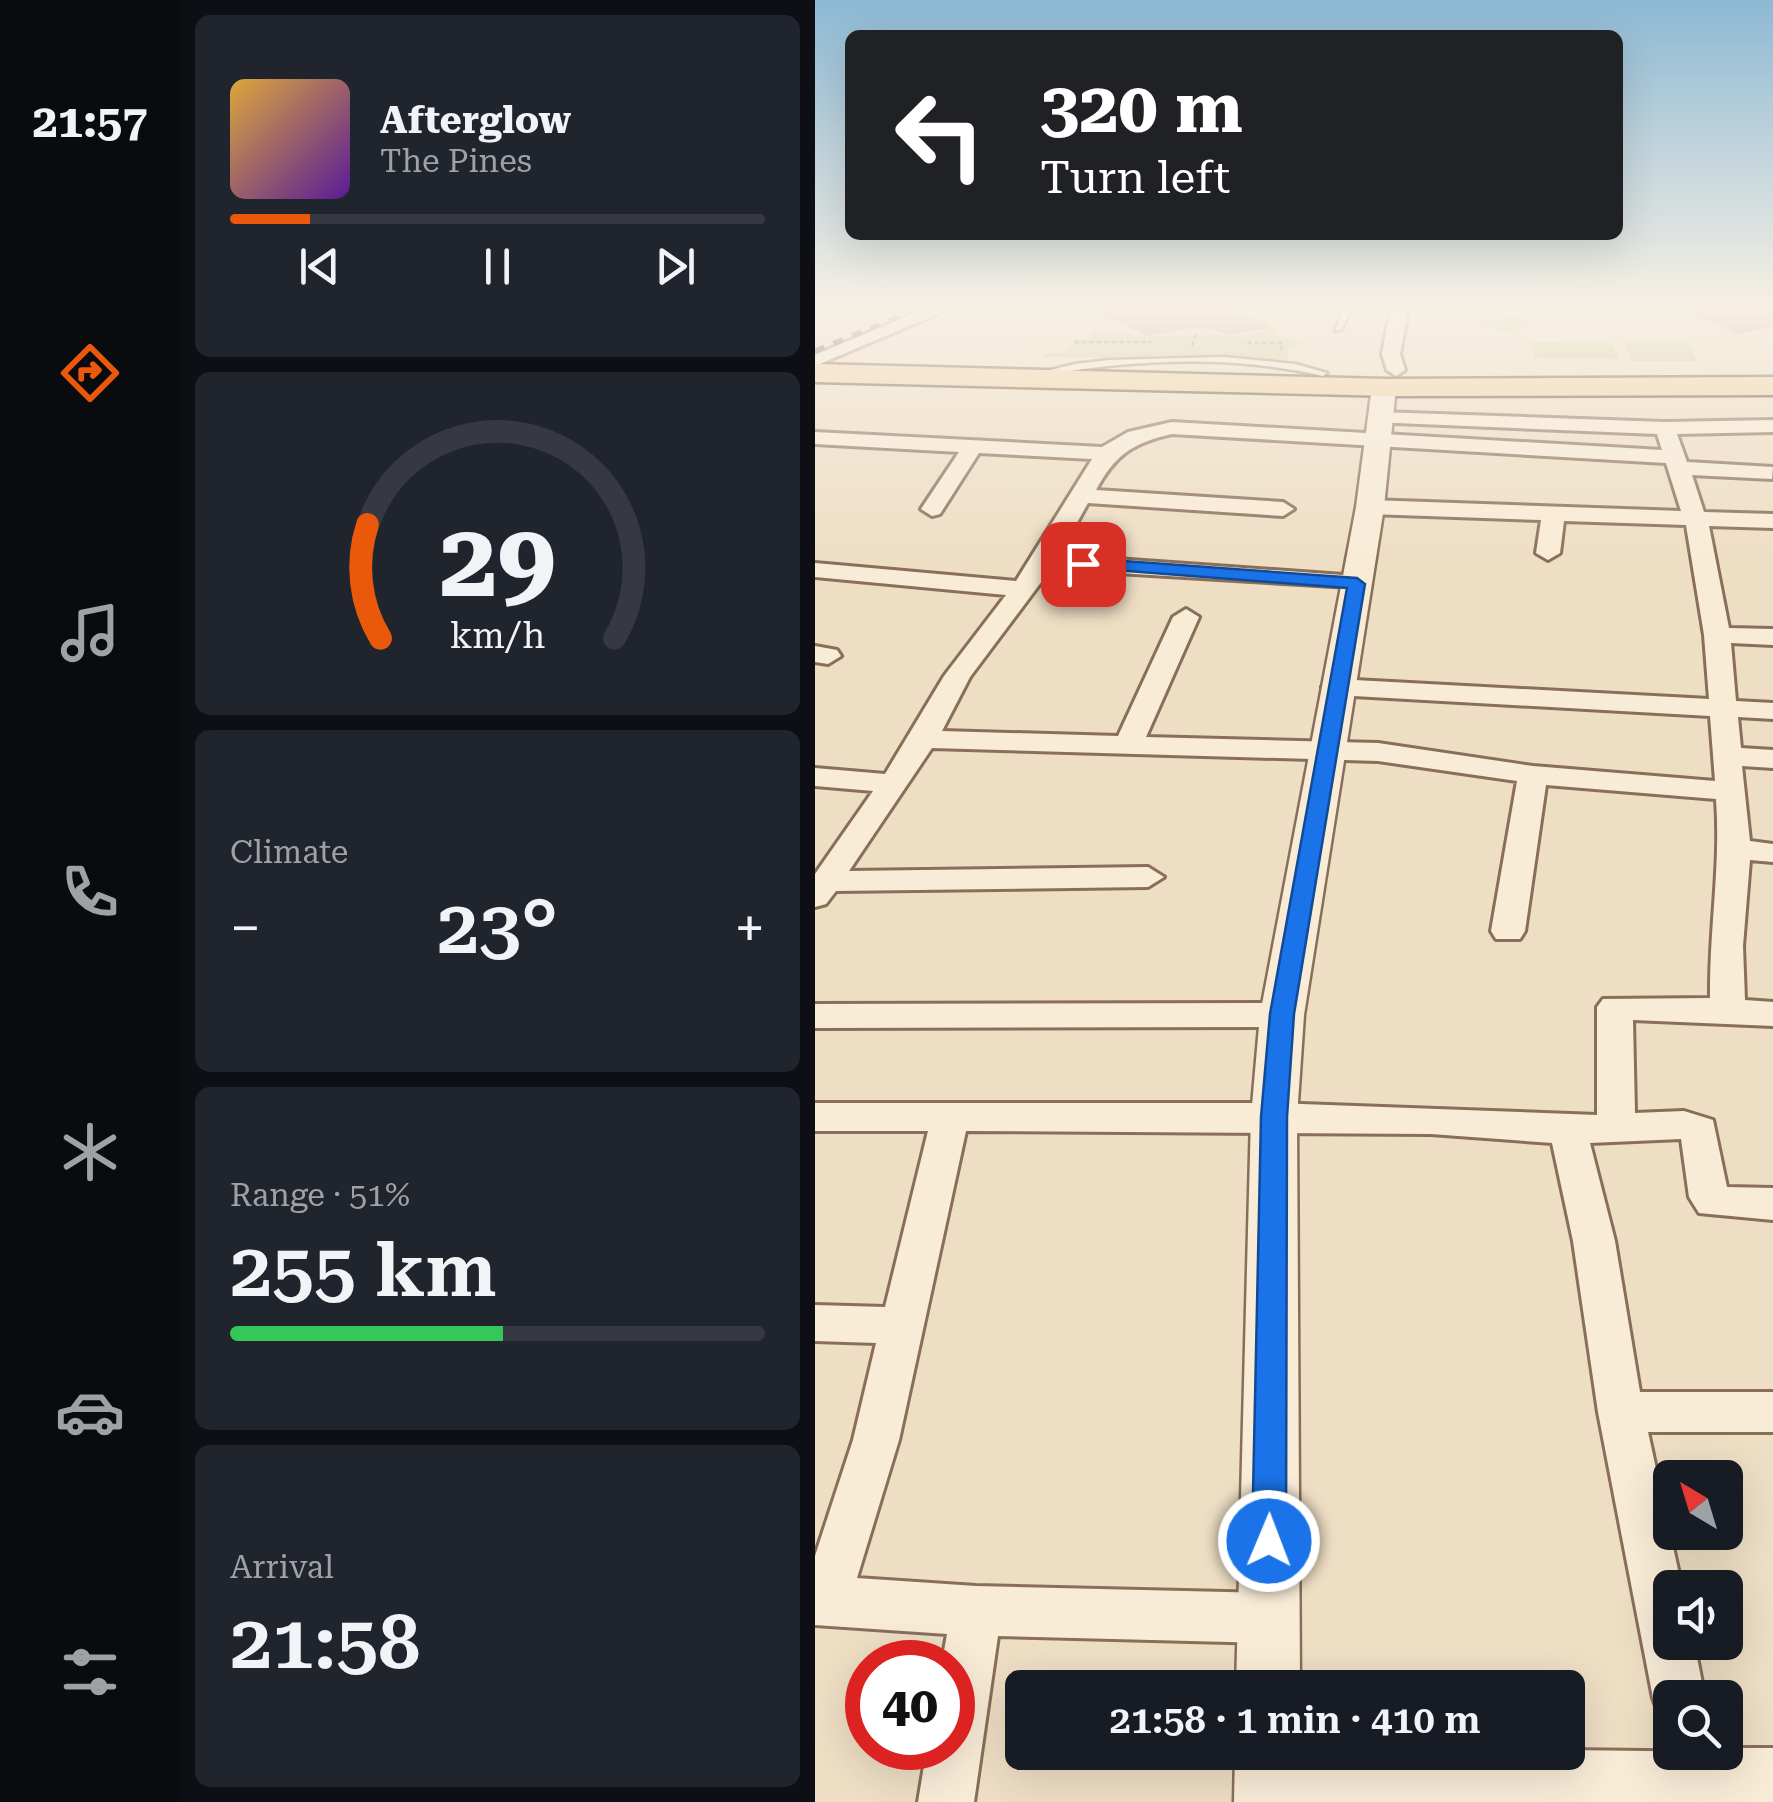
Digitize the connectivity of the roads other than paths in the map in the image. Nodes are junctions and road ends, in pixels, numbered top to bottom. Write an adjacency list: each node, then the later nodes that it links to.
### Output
1 (1324, 390): 5 (main road)
2 (1374, 390): 5 (main road)
3 (1459, 390): 5 (main road)
4 (1545, 390): 5 (main road)
5 (1383, 393): 6 (street); 10 (street); 11 (street); 13 (street)
6 (1665, 428): 9 (street); 11 (street)
7 (819, 443): 8 (street)
8 (972, 447): 10 (street); 14 (street)
9 (1767, 450): 11 (street)
10 (1106, 453): 12 (street)
11 (1674, 463): 17 (street)
12 (1081, 496): 15 (street); 20 (street)
13 (1370, 507): 16 (street); 22 (street)
14 (932, 509)
15 (1283, 510)
16 (1554, 511): 17 (street); 19 (street)
17 (1693, 518): 18 (street); 25 (street)
18 (1773, 520)
19 (1547, 554)
20 (1044, 561): 22 (street); 23 (street)
21 (815, 570): 23 (street)
22 (1357, 584): 27 (street)
23 (1021, 589): 30 (street)
24 (1186, 617): 31 (street)
25 (1717, 634): 26 (street); 28 (street)
26 (1773, 636)
27 (1337, 688): 28 (street); 32 (street)
28 (1724, 708): 29 (street); 33 (street)
29 (1773, 711)
30 (924, 739): 31 (street); 37 (street)
31 (1129, 744): 32 (street)
32 (1326, 754): 35 (street); 45 (street)
33 (1730, 756): 34 (street); 38 (street)
34 (1773, 759)
35 (1533, 776): 38 (street); 43 (street)
36 (815, 777): 37 (street)
37 (895, 784): 42 (street)
38 (1733, 792): 39 (street)
39 (1735, 849): 40 (street); 44 (street)
40 (1773, 853)
41 (1148, 877): 42 (street)
42 (821, 889)
43 (1507, 932)
44 (1728, 1011): 46 (street); 51 (street)
45 (1282, 1014): 47 (street); 49 (street)
46 (1773, 1014)
47 (815, 1016)
48 (815, 1117): 50 (street)
49 (1274, 1117): 50 (street); 52 (street); 60 (street)
50 (950, 1118): 55 (street)
51 (1615, 1126): 52 (street); 53 (street)
52 (1568, 1130): 56 (street)
53 (1773, 1204)
54 (815, 1323): 55 (street)
55 (901, 1326): 58 (street)
56 (1621, 1412): 57 (street); 62 (street)
57 (1773, 1412)
58 (821, 1600): 59 (street)
59 (976, 1610): 60 (street); 68 (street)
60 (1268, 1618): 61 (street)
61 (1268, 1670)
62 (1675, 1680)
63 (1664, 1770): 67 (street)
64 (1736, 1770): 65 (street)
65 (1773, 1775)
66 (1268, 1782): 67 (street)
67 (1572, 1790)
68 (946, 1802)

